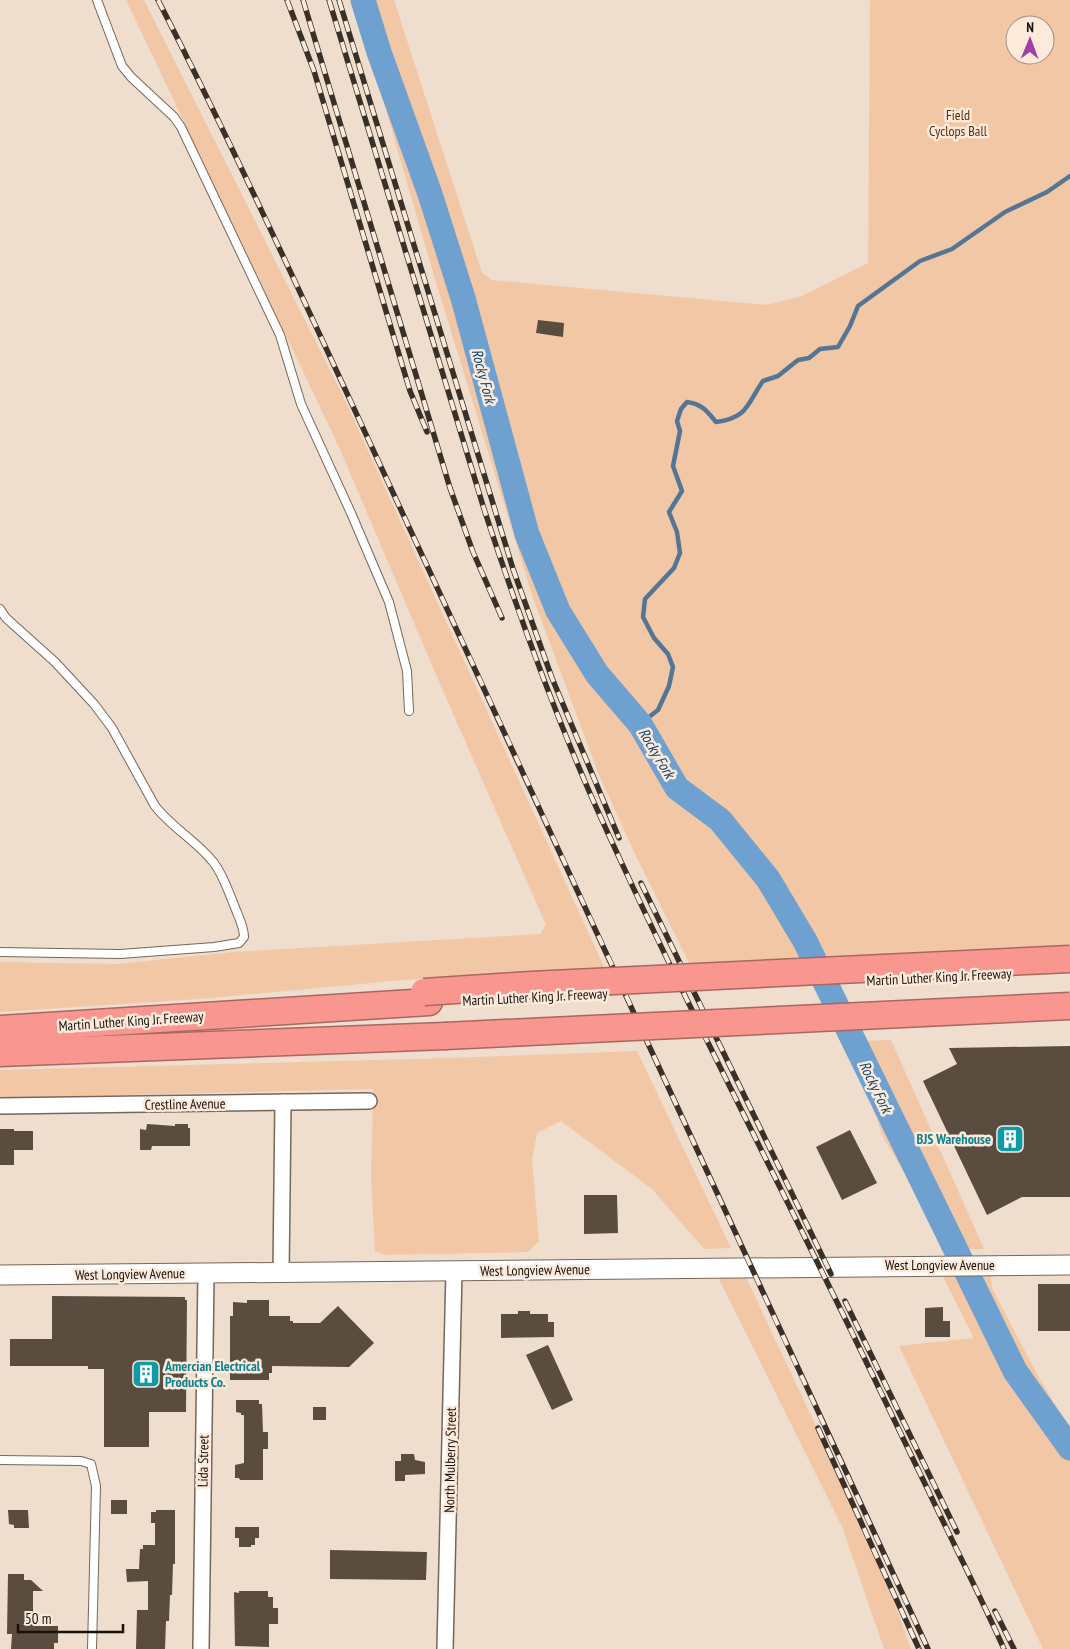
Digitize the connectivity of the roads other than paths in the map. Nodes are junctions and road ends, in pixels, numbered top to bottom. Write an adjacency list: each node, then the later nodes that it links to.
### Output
1 (97, 0): 3 (lane)
2 (0, 609): 4 (lane)
3 (409, 711)
4 (0, 952)
5 (1070, 959): 7 (highway, bridge)
6 (1070, 970): 7 (highway, Martin Luther King Jr. Freeway)
7 (427, 997): 10 (highway, Martin Luther King Jr. Freeway)
8 (1070, 1006): 11 (highway, Martin Luther King Jr. Freeway, bridge)
9 (1070, 1017): 11 (highway)
10 (0, 1029)
11 (448, 1042): 12 (highway, Martin Luther King Jr. Freeway)
12 (0, 1052)
13 (369, 1101): 14 (street, Crestline Avenue)
14 (284, 1102): 15 (street, Crestline Avenue); 18 (street)
15 (0, 1106)
16 (1070, 1265): 17 (street, West Longview Avenue)
17 (454, 1271): 18 (street, West Longview Avenue); 24 (street, North Mulberry Street)
18 (281, 1272): 19 (street, West Longview Avenue)
19 (206, 1273): 20 (street, West Longview Avenue); 23 (street, Lida Street)
20 (0, 1276)
21 (0, 1460): 22 (lane)
22 (92, 1649)
23 (201, 1649)
24 (445, 1649)

